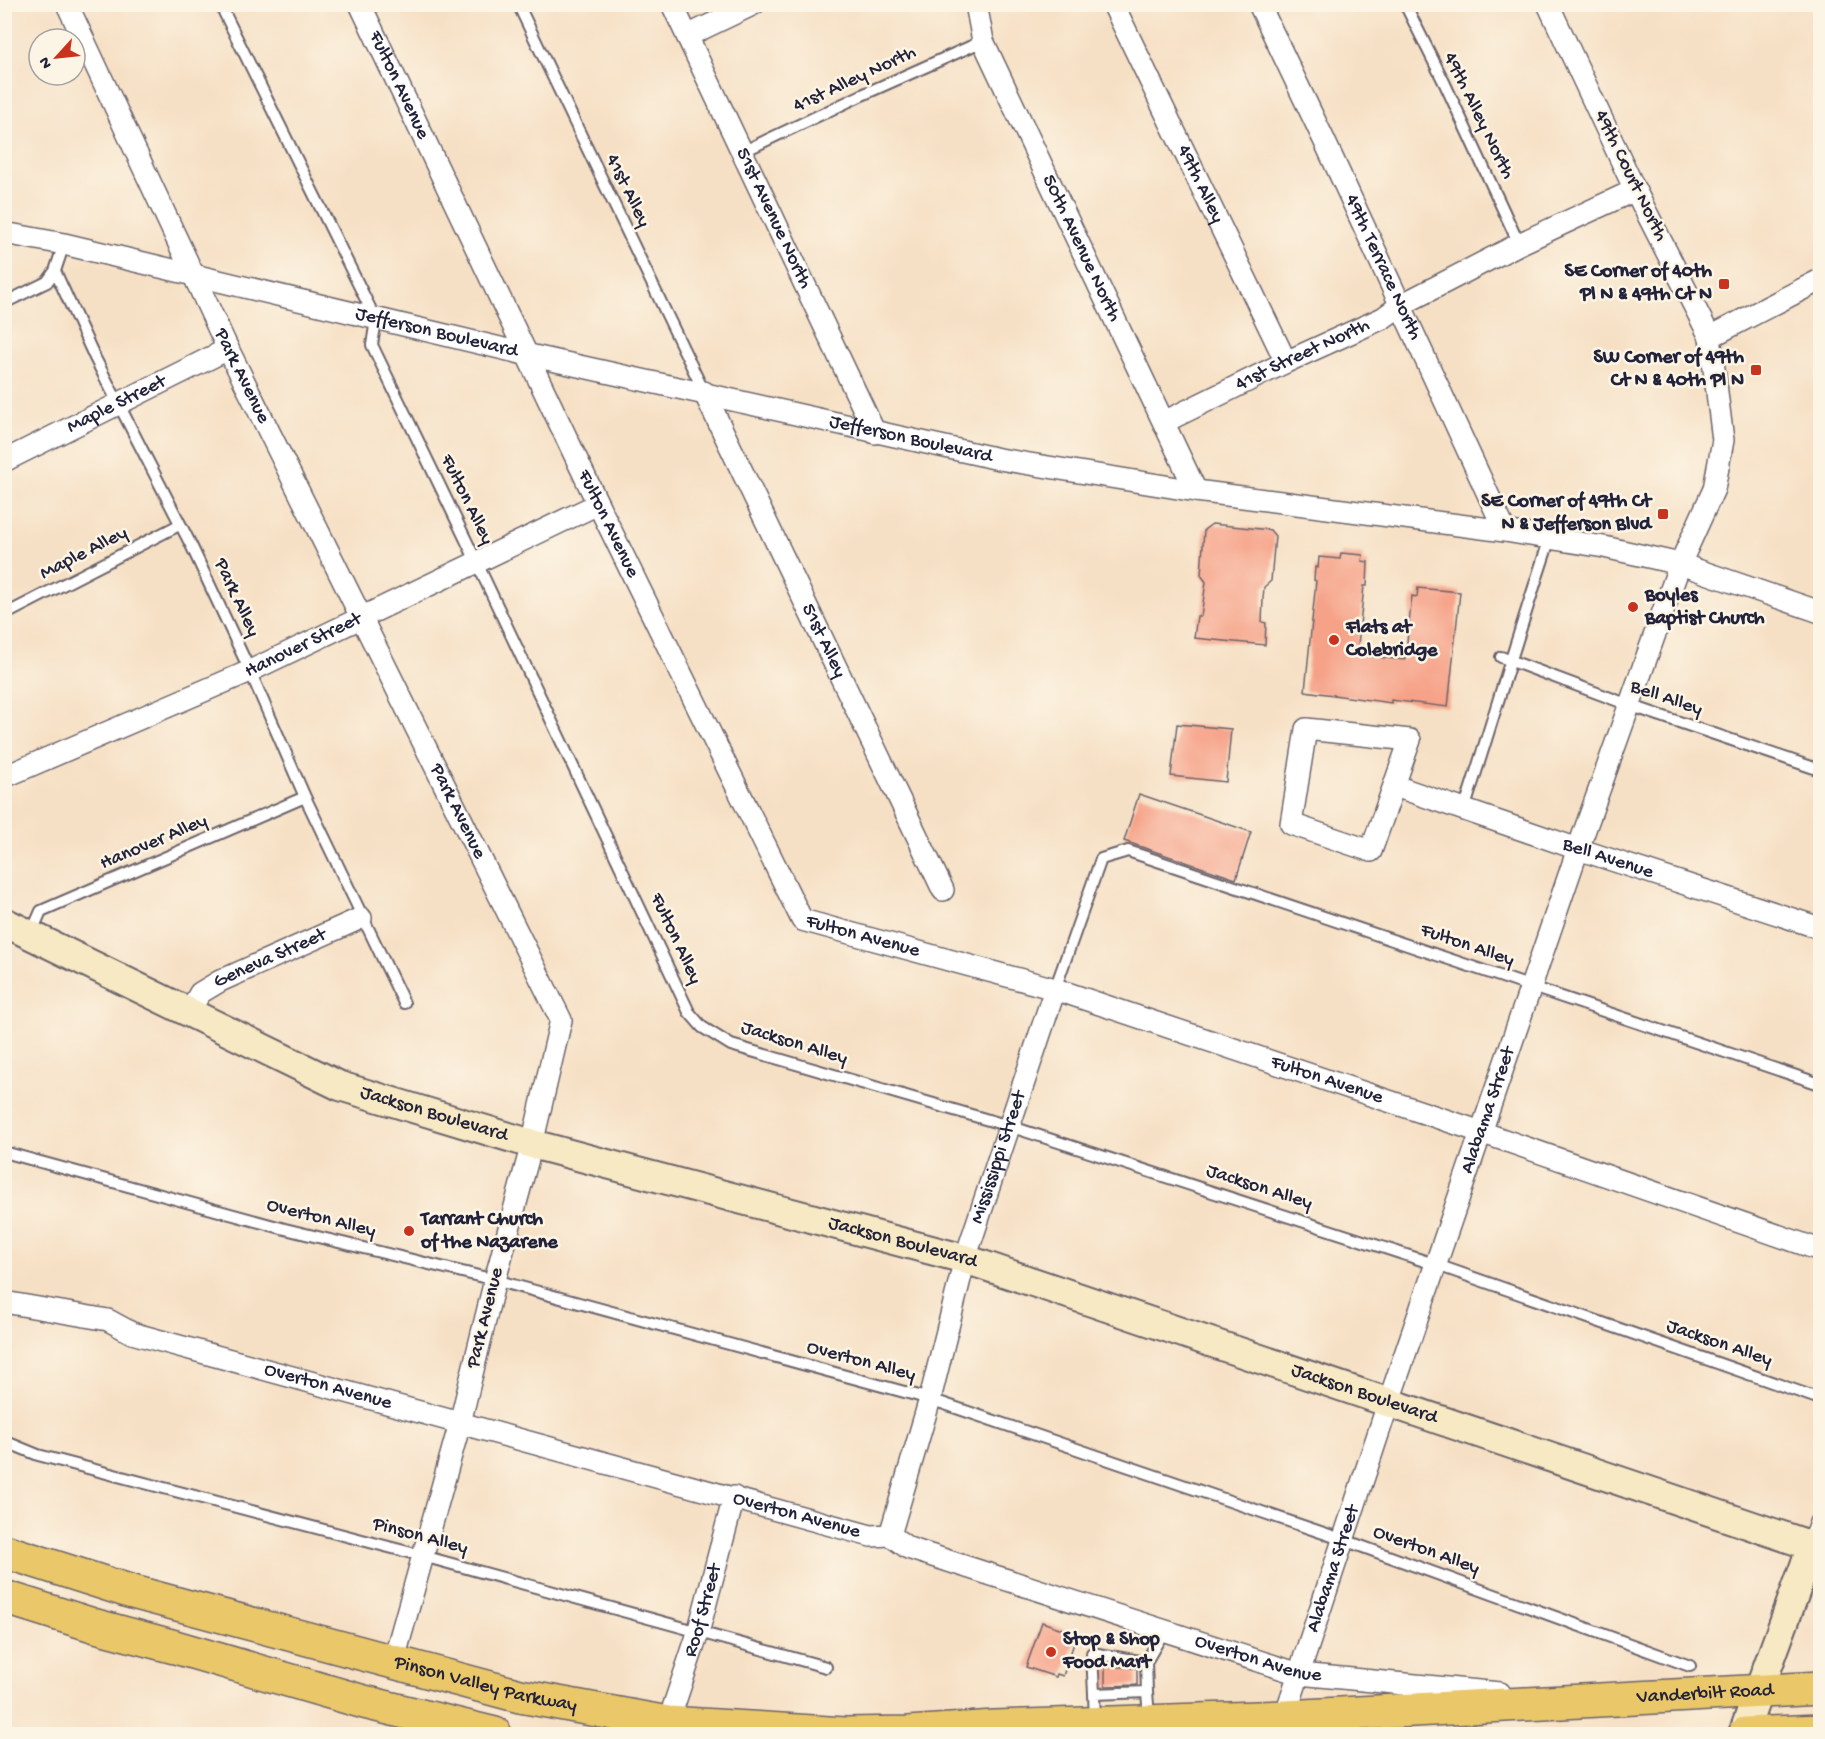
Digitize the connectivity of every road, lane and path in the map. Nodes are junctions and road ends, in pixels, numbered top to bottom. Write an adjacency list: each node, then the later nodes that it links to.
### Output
1 (67, 4): 20 (street, Park Avenue)
2 (220, 4): 24 (lane)
3 (360, 4): 27 (street, Fulton Avenue)
4 (518, 4): 29 (lane, 41st Alley)
5 (672, 4): 12 (street, 51st Avenue North)
6 (754, 4): 12 (street)
7 (976, 4): 13 (street, 50th Avenue North)
8 (1113, 4): 28 (street, 49th Alley)
9 (1259, 4): 23 (street, 49th Terrace North)
10 (1405, 4): 18 (lane, 49th Alley North)
11 (1548, 4): 15 (street, 49th Court North)
12 (687, 36): 14 (street, 51st Avenue North)
13 (983, 41): 14 (lane, 41st Alley North); 31 (street, 50th Avenue North)
14 (742, 152): 32 (street, 51st Avenue North)
15 (1635, 190): 18 (street, 41st Street North); 25 (street, 49th Court North)
16 (4, 233): 17 (street, Jefferson Boulevard)
17 (64, 244): 19 (lane); 20 (street, Jefferson Boulevard)
18 (1519, 244): 23 (street, 41st Street North)
19 (55, 271): 22 (lane); 30 (lane, Park Alley)
20 (195, 275): 24 (street, Jefferson Boulevard); 26 (street, Park Avenue)
21 (1821, 280): 25 (street)
22 (4, 303)
23 (1401, 305): 28 (street, 41st Street North); 38 (street, 49th Terrace North)
24 (376, 320): 27 (street, Jefferson Boulevard); 40 (lane, Fulton Alley)
25 (1710, 337): 34 (street, 49th Court North)
26 (228, 349): 30 (street, Maple Street); 44 (street, Park Avenue)
27 (529, 355): 29 (street, Jefferson Boulevard); 36 (street, Fulton Avenue)
28 (1286, 362): 31 (street, 41st Street North)
29 (704, 393): 32 (street, Jefferson Boulevard); 54 (street, 51st Alley)
30 (118, 404): 33 (street, Maple Street); 37 (lane, Park Alley)
31 (1164, 422): 35 (street, 50th Avenue North)
32 (875, 433): 35 (street, Jefferson Boulevard)
33 (4, 460)
34 (1714, 489): 41 (street, Alabama Street)
35 (1196, 490): 38 (street, Jefferson Boulevard)
36 (598, 504): 40 (street, Hanover Street); 60 (street, Fulton Avenue)
37 (179, 525): 43 (lane, Maple Alley); 46 (lane, Park Alley)
38 (1505, 531): 39 (street, Jefferson Boulevard)
39 (1550, 538): 41 (street, Jefferson Boulevard); 45 (lane)
40 (477, 562): 44 (street, Hanover Street); 63 (lane, Fulton Alley)
41 (1680, 564): 42 (street, Jefferson Boulevard); 47 (street, Alabama Street)
42 (1821, 612)
43 (4, 615)
44 (362, 618): 46 (street, Hanover Street); 67 (street, Park Avenue)
45 (1505, 658): 47 (lane, Bell Alley); 52 (lane)
46 (250, 671): 49 (street, Hanover Street); 51 (lane, Park Alley)
47 (1629, 705): 48 (lane, Bell Alley); 53 (street, Alabama Street)
48 (1821, 770)
49 (4, 777)
50 (1395, 786): 50 (street); 52 (street, Bell Avenue)
51 (304, 797): 55 (lane, Park Alley); 58 (lane, Hanover Alley)
52 (1464, 810): 53 (street, Bell Avenue)
53 (1578, 849): 57 (street, Bell Avenue); 59 (street, Alabama Street)
54 (943, 890)
55 (361, 918): 61 (lane, Park Alley); 62 (street, Geneva Street)
56 (4, 922): 58 (street, Jackson Boulevard)
57 (1821, 928)
58 (31, 935): 62 (street, Jackson Boulevard)
59 (1532, 986): 60 (lane, Fulton Alley); 64 (lane, Fulton Alley); 66 (street, Alabama Street)
60 (1055, 989): 65 (street, Mississippi Street); 66 (street, Fulton Avenue)
61 (404, 1003)
62 (189, 1012): 67 (street, Jackson Boulevard)
63 (689, 1012): 65 (lane, Jackson Alley)
64 (1821, 1084)
65 (1009, 1126): 70 (street, Mississippi Street); 71 (lane, Jackson Alley)
66 (1481, 1132): 69 (street, Fulton Avenue); 71 (street, Alabama Street)
67 (532, 1144): 70 (street, Jackson Boulevard); 72 (street, Park Avenue)
68 (4, 1152): 72 (lane, Overton Alley)
69 (1821, 1250)
70 (965, 1259): 74 (street, Mississippi Street); 76 (street, Jackson Boulevard)
71 (1437, 1265): 75 (lane, Jackson Alley); 76 (street, Alabama Street)
72 (495, 1280): 74 (lane, Overton Alley); 77 (street, Park Avenue)
73 (4, 1302): 77 (street, Overton Avenue)
74 (930, 1399): 80 (street, Mississippi Street); 82 (lane, Overton Alley)
75 (1821, 1399)
76 (1389, 1401): 81 (street, Jackson Boulevard); 82 (street, Alabama Street)
77 (460, 1423): 79 (street, Overton Avenue); 84 (street, Park Avenue)
78 (4, 1441): 84 (lane, Pinson Alley)
79 (734, 1497): 80 (street, Overton Avenue); 87 (street, Roof Street)
80 (890, 1535): 86 (street, Overton Avenue)
81 (1816, 1535): 94 (street)
82 (1344, 1540): 90 (lane, Overton Alley); 92 (street, Alabama Street)
83 (4, 1551): 89 (main road, Pinson Valley Parkway)
84 (423, 1556): 87 (lane, Pinson Alley); 89 (street, Park Avenue)
85 (4, 1597): 97 (main road)
86 (1164, 1630): 88 (lane); 92 (street, Overton Avenue)
87 (698, 1633): 91 (lane, Pinson Alley); 99 (street, Roof Street)
88 (1146, 1662): 96 (lane); 98 (lane)
89 (393, 1663): 97 (main road); 99 (main road, Pinson Valley Parkway)
90 (1690, 1666)
91 (826, 1667)
92 (1299, 1674): 95 (street, Overton Avenue); 100 (street, Alabama Street)
93 (1821, 1688): 94 (main road, Vanderbilt Road)
94 (1760, 1691): 95 (main road, Vanderbilt Road); 103 (street)
95 (1590, 1702): 100 (main road, Pinson Valley Parkway)
96 (1148, 1706): 98 (main road, Pinson Valley Parkway); 100 (main road, Pinson Valley Parkway)
97 (384, 1707): 102 (main road)
98 (1095, 1708): 99 (main road, Pinson Valley Parkway)
99 (668, 1723)
100 (1282, 1726)
101 (1821, 1731): 103 (main road)
102 (495, 1734)
103 (1744, 1734)

